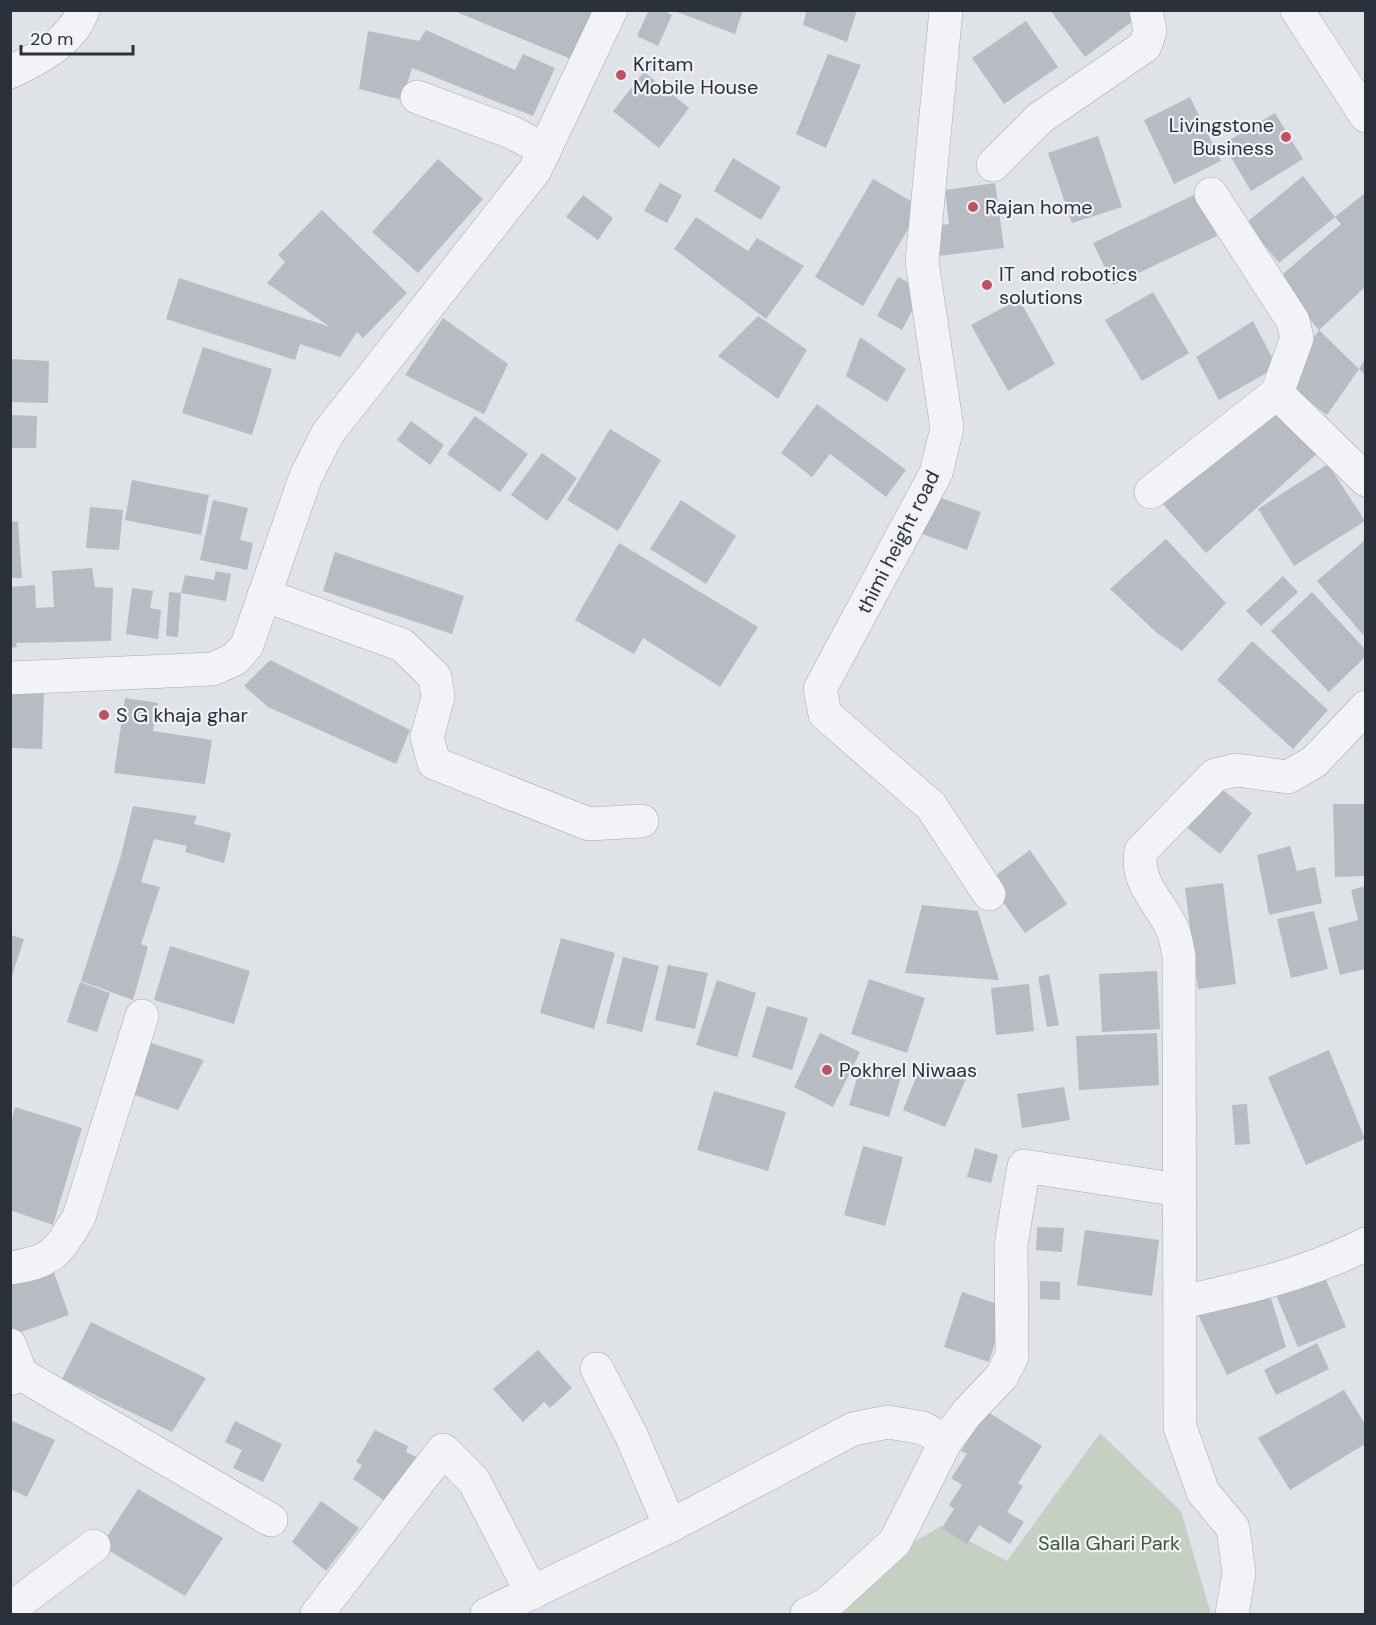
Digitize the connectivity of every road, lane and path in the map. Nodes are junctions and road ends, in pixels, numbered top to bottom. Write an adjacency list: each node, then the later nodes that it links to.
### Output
1 (83, 10): 6 (street)
2 (611, 10): 9 (street)
3 (946, 10): 19 (street, thimi height road)
4 (1146, 10): 10 (street)
5 (1297, 10): 8 (street)
6 (10, 72)
7 (417, 97): 9 (street)
8 (1365, 116)
9 (544, 150): 15 (street)
10 (993, 165)
11 (1211, 194): 12 (street)
12 (1277, 393): 13 (street); 14 (street)
13 (1365, 480)
14 (1151, 492)
15 (264, 595): 16 (street); 18 (street)
16 (10, 678)
17 (1365, 707): 21 (street)
18 (642, 821)
19 (989, 894)
20 (142, 1016): 23 (street)
21 (1179, 1190): 24 (street); 27 (street)
22 (1365, 1244): 24 (street)
23 (10, 1268)
24 (1182, 1302): 36 (street)
25 (14, 1366): 28 (street)
26 (597, 1369): 29 (street)
27 (946, 1441): 29 (street); 35 (street)
28 (271, 1520)
29 (670, 1526): 31 (street)
30 (94, 1546): 32 (street)
31 (531, 1593): 33 (street); 34 (street)
32 (14, 1600)
33 (317, 1614)
34 (487, 1614)
35 (807, 1614)
36 (1232, 1614)

